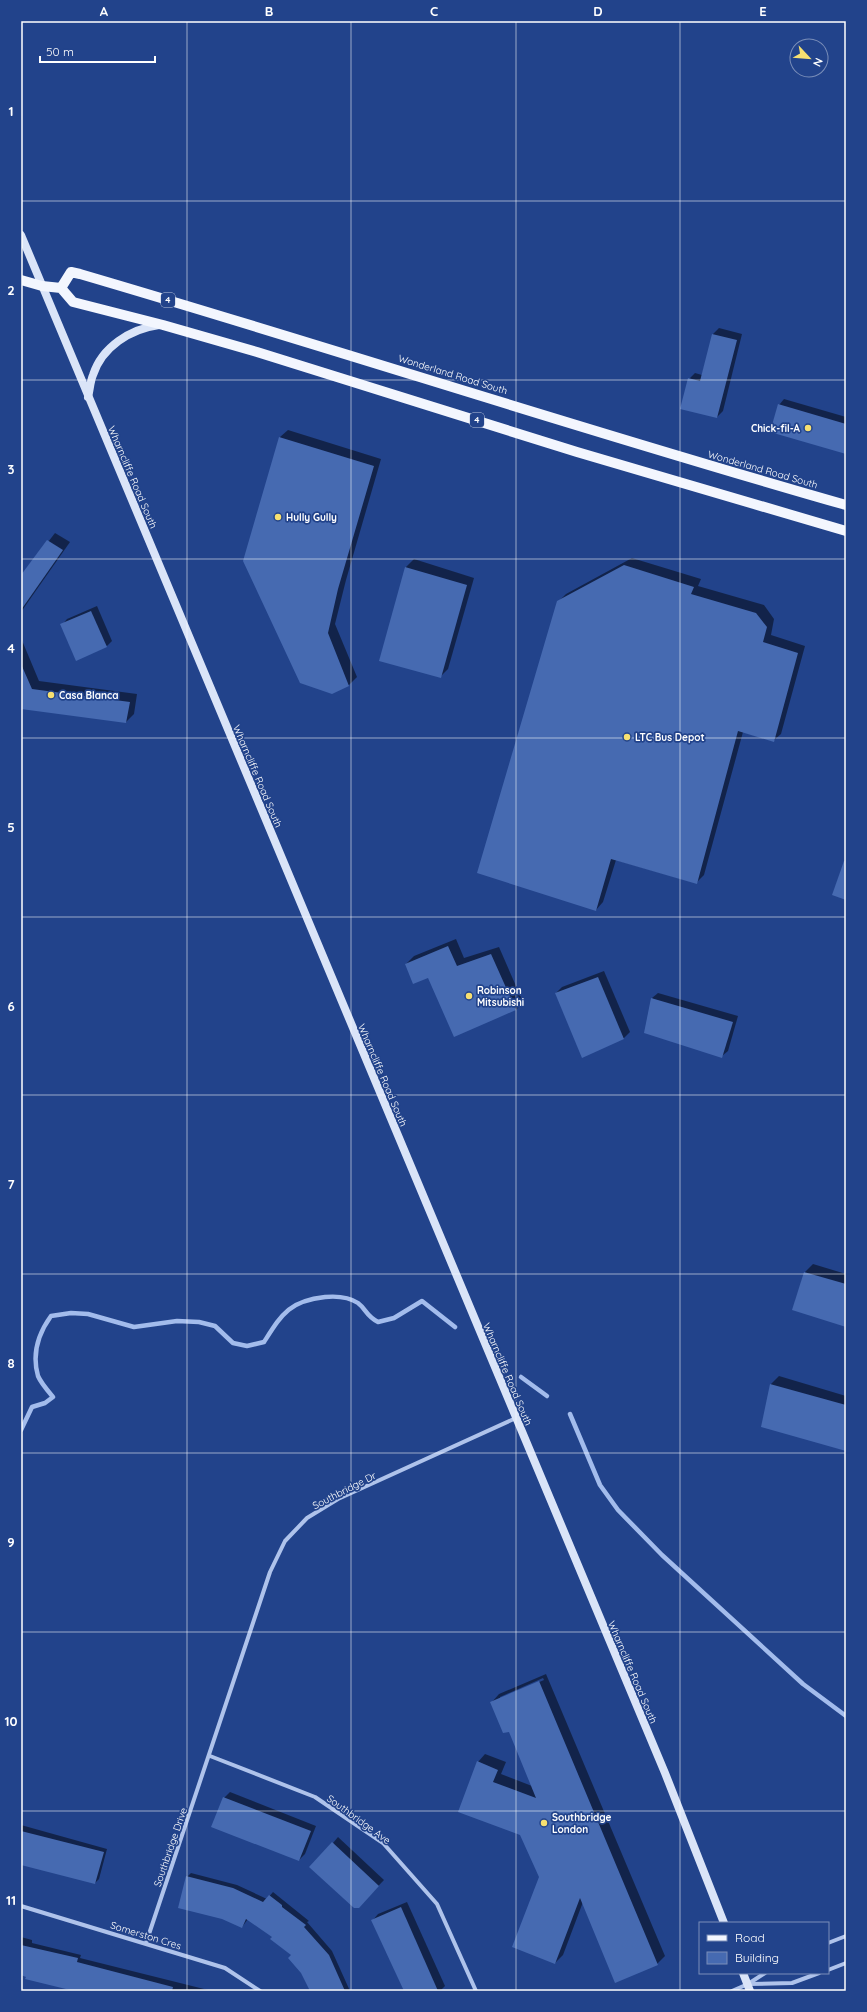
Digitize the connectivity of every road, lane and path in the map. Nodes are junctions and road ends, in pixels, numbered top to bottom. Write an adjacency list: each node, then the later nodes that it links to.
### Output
1 (21, 235): 3 (main road, Wharncliffe Road South)
2 (21, 280): 3 (main road)
3 (42, 286): 4 (main road); 6 (main road, Wharncliffe Road South)
4 (61, 288): 5 (main road, 4); 7 (main road, Wonderland Road South / 4)
5 (163, 325): 6 (main road); 8 (main road, 4)
6 (88, 397): 9 (main road, Wharncliffe Road South)
7 (846, 505)
8 (846, 531)
9 (516, 1418): 10 (street, Southbridge Dr); 12 (main road, Wharncliffe Road South)
10 (210, 1756): 14 (street, Southbridge Drive); 23 (street, Southbridge Ave)
11 (21, 1906): 14 (street, Somerston Cres)
12 (724, 1922)
13 (846, 1936): 15 (street)
14 (146, 1943): 22 (street, Somerston Cres)
15 (829, 1943)
16 (846, 1963): 17 (street)
17 (829, 1970)
18 (743, 1974): 21 (main road)
19 (764, 1974): 21 (street)
20 (816, 1974): 21 (street)
21 (749, 1988): 24 (street)
22 (260, 1991)
23 (476, 1991)
24 (732, 1991)

